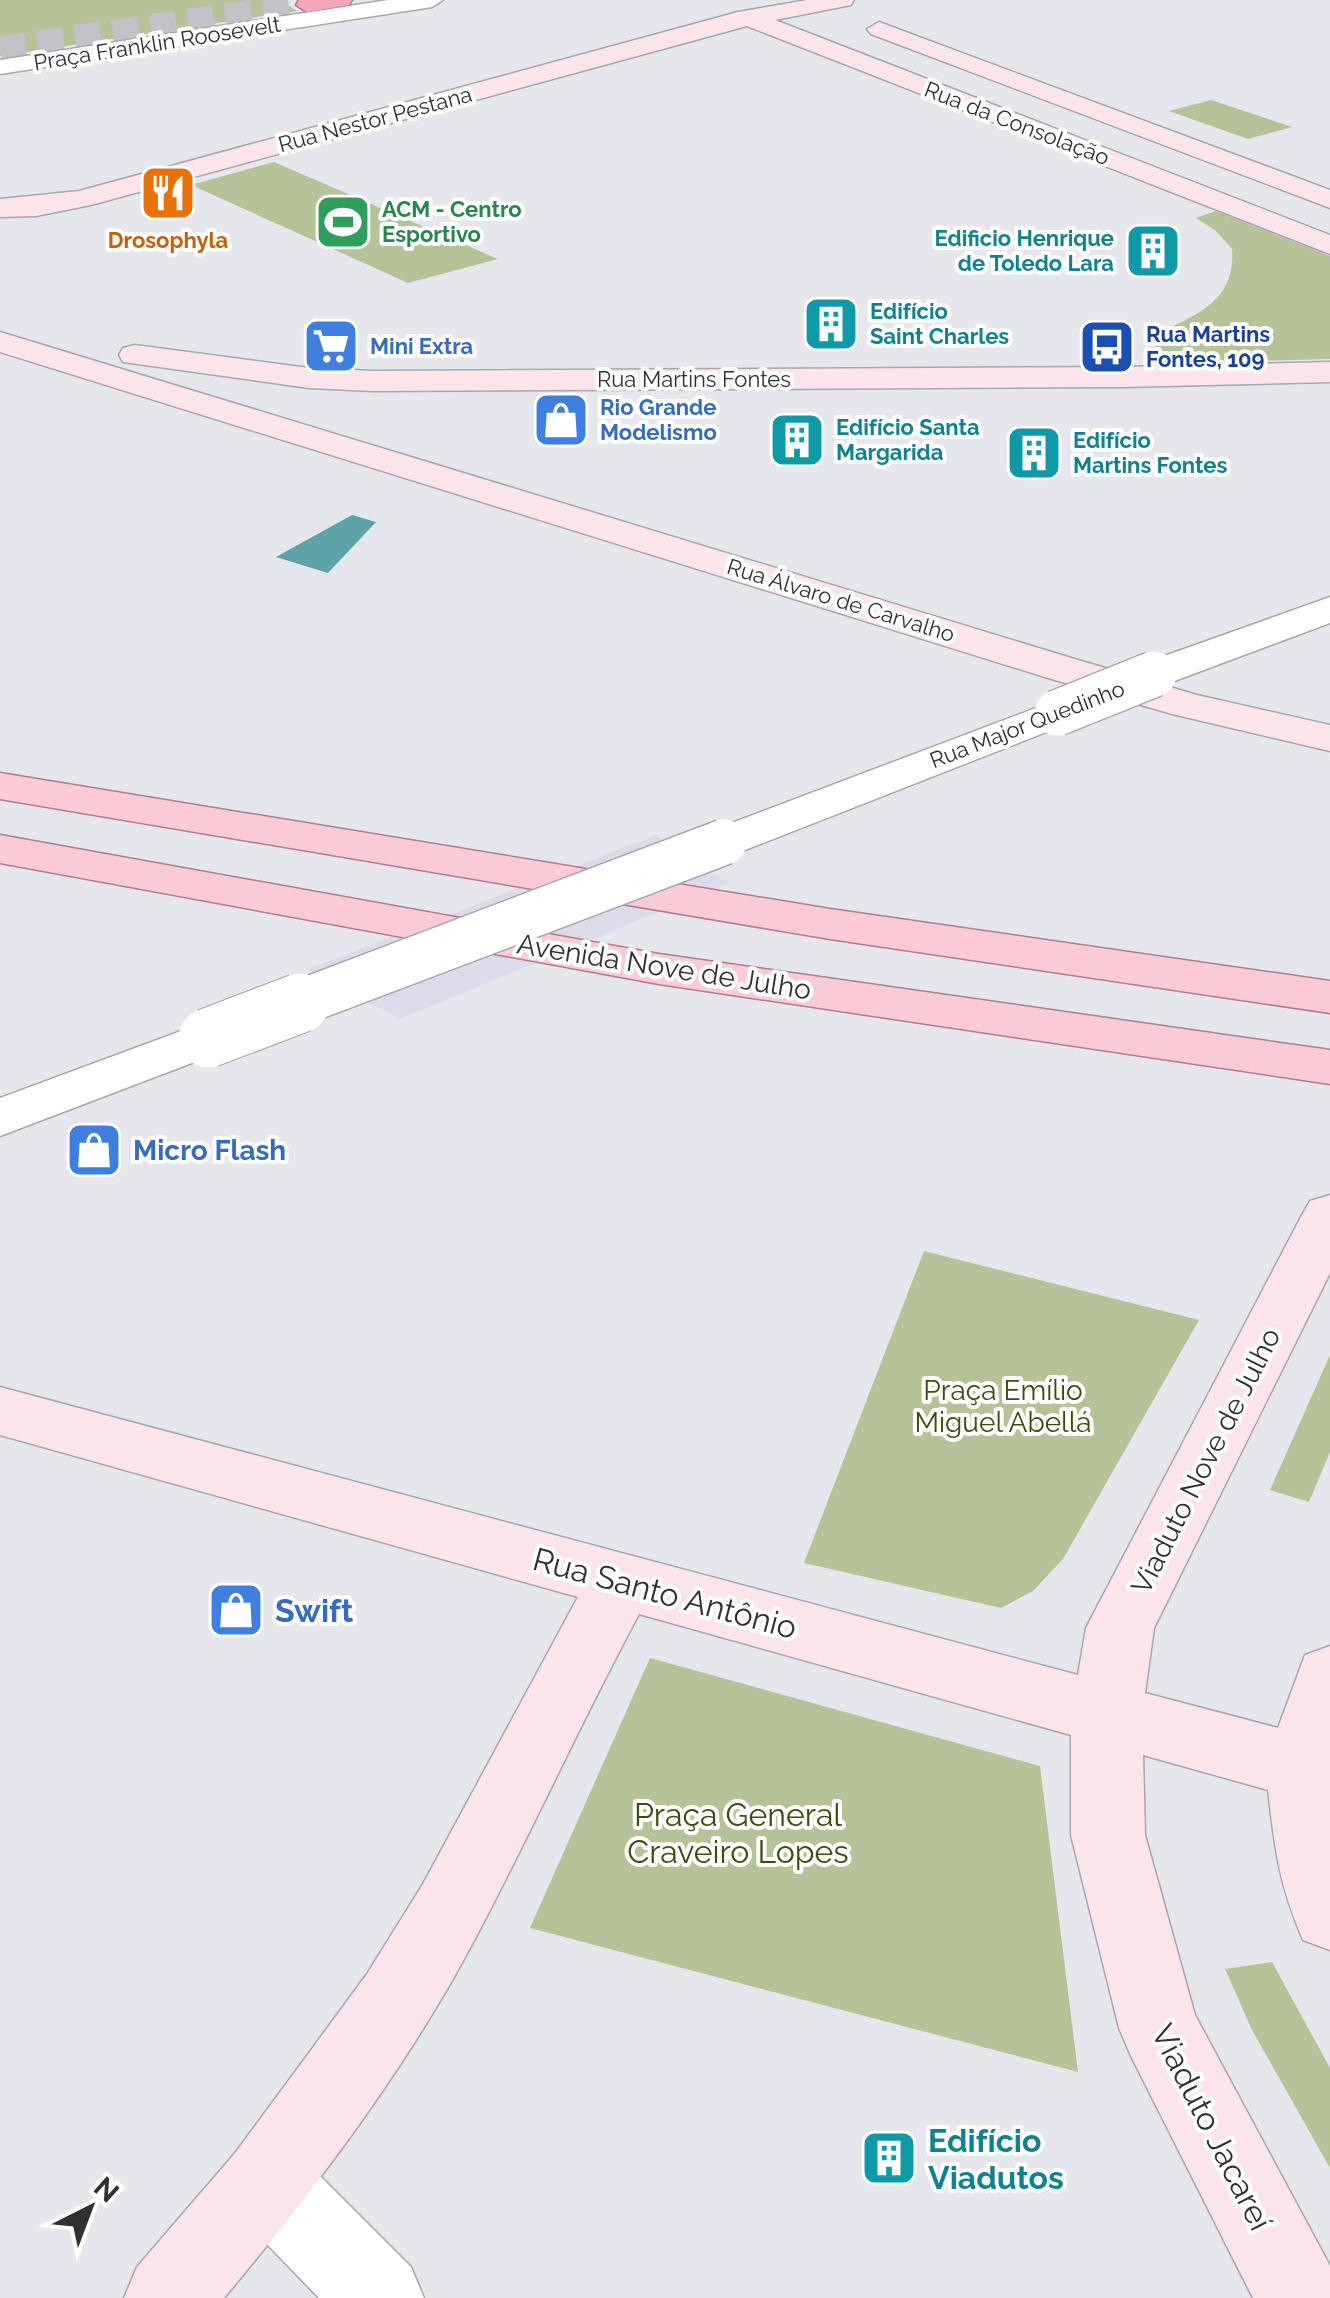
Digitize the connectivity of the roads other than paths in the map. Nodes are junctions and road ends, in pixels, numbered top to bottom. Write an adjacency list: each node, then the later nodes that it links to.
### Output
1 (341, 0): 4 (highway)
2 (432, 0): 7 (street, Praça Franklin Roosevelt)
3 (820, 2): 6 (street, Rua Nestor Pestana); 8 (street, Rua da Consolação)
4 (307, 5)
5 (718, 6): 6 (street, Rua da Consolação)
6 (748, 18): 9 (street, Rua Nestor Pestana); 10 (street, Rua da Consolação)
7 (0, 67)
8 (1330, 200)
9 (0, 208)
10 (1330, 245)
11 (0, 338): 13 (street, Rua Martins Fontes); 15 (street, Rua Álvaro de Carvalho)
12 (1330, 372): 14 (street, Rua Martins Fontes)
13 (262, 373): 14 (street, Rua Martins Fontes); 15 (street, Rua Álvaro de Carvalho)
14 (372, 381): 15 (street)
15 (356, 449): 17 (street, Rua Álvaro de Carvalho)
16 (1330, 609): 22 (street, Rua Major Quedinho, bridge)
17 (1330, 738)
18 (0, 786): 20 (main road)
19 (0, 850): 21 (main road, Avenida Nove de Julho)
20 (1330, 997)
21 (1330, 1067)
22 (0, 1118)
23 (1330, 1216): 27 (street, Viaduto Nove de Julho)
24 (0, 1412): 25 (street, Rua Santo Antônio)
25 (622, 1582): 27 (street, Rua Santo Antônio); 30 (street)
26 (1330, 1676): 28 (street)
27 (1107, 1714): 28 (street, Rua Santo Antônio); 33 (street, Viaduto Jacareí)
28 (1316, 1771): 29 (street)
29 (1330, 1914)
30 (266, 2182): 31 (street); 32 (street)
31 (168, 2298)
32 (380, 2298)
33 (1300, 2298)

